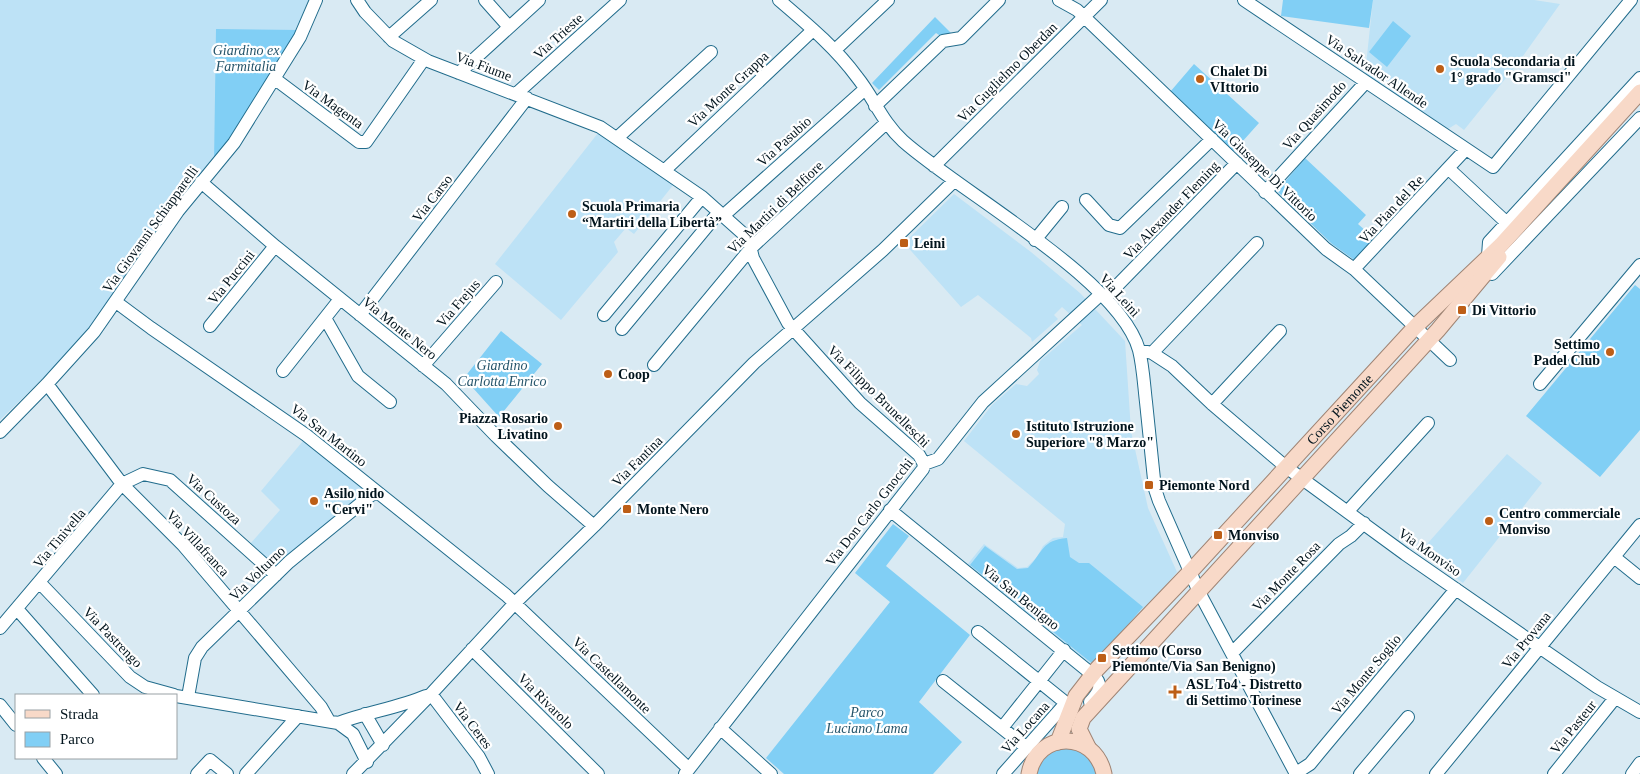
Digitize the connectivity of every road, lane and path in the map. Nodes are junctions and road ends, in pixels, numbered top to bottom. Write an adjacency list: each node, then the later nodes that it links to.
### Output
1 (316, 0): 23 (street, Via Giovanni Schiapparelli)
2 (357, 0): 17 (street, Via Fiume)
3 (431, 0): 17 (street)
4 (485, 0): 15 (street)
5 (539, 0): 15 (street)
6 (620, 0): 26 (street, Via Trieste)
7 (779, 0): 16 (street, Via Leinì)
8 (888, 0): 18 (street)
9 (999, 0): 28 (street)
10 (1059, 0): 14 (street, Via Giuseppe Di Vittorio)
11 (1102, 0): 14 (street, Via Guglielmo Oberdan)
12 (1244, 0): 24 (street, Via Salvador Allende)
13 (1631, 0): 32 (street, Via Salvador Allende)
14 (1084, 17): 31 (street, Via Giuseppe Di Vittorio); 34 (street, Via Guglielmo Oberdan)
15 (509, 27): 21 (street)
16 (813, 30): 18 (street, Via Leinì); 36 (street, Via Monte Grappa)
17 (389, 37): 20 (street, Via Fiume)
18 (835, 50): 25 (street, Via Leinì)
19 (711, 52): 30 (street)
20 (424, 59): 21 (street, Via Fiume); 23 (street, Via Magenta)
21 (459, 73): 26 (street, Via Fiume)
22 (1640, 78): 44 (street)
23 (275, 79): 38 (street, Via Giovanni Schiapparelli)
24 (1366, 82): 32 (street, Via Salvador Allende); 39 (street, Via Quasimodo)
25 (865, 88): 28 (street, Via Leinì); 43 (street, Via Pasubio)
26 (522, 96): 30 (street, Via Fiume); 56 (street, Via Carso)
27 (1638, 104): 49 (main road, Corso Piemonte); 64 (main road, Corso Piemonte)
28 (875, 106): 29 (street, Via Leinì)
29 (886, 124): 34 (street, Via Leinì); 48 (street, Via Martiri di Belfiore)
30 (617, 138): 36 (street, Via Fiume)
31 (1212, 139): 33 (street, Via Giuseppe Di Vittorio); 41 (street)
32 (1466, 149): 35 (street, Via Pian del Re)
33 (1237, 163): 39 (street, Via Giuseppe Di Vittorio); 53 (street, Via Alexander Fleming)
34 (934, 166): 37 (street, Via Leinì)
35 (1449, 169): 44 (street); 50 (street, Via Pian del Re)
36 (664, 171): 40 (street, Via Fiume)
37 (954, 181): 45 (street, Via Leinì); 62 (street, Via Fantina)
38 (201, 182): 47 (street, Via Monte Nero); 55 (street, Via Giovanni Schiapparelli)
39 (1265, 192): 50 (street, Via Giuseppe Di Vittorio)
40 (702, 197): 43 (street, Via Fiume); 57 (street)
41 (1086, 200)
42 (1062, 207): 45 (street)
43 (721, 214): 48 (street, Via Fiume); 61 (street, Via Pasubio)
44 (1507, 223): 49 (street)
45 (1035, 240): 53 (street, Via Leinì)
46 (1257, 243): 66 (street)
47 (275, 246): 54 (street, Via Monte Nero); 59 (street, Via Puccini)
48 (752, 247): 62 (street, Via Fiume); 68 (street, Via Martiri di Belfiore)
49 (1488, 256): 60 (main road, Corso Piemonte)
50 (1354, 269): 60 (street, Via Giuseppe Di Vittorio)
51 (1638, 272): 73 (street)
52 (496, 282): 69 (street, Via Frejus)
53 (1103, 296): 65 (street, Via Leinì); 78 (street, Via Don Carlo Gnocchi)
54 (340, 299): 56 (street, Via Monte Nero); 58 (street)
55 (116, 302): 72 (street, Via Giovanni Schiapparelli); 82 (street, Via San Martino)
56 (360, 315): 69 (street, Via Monte Nero)
57 (604, 315)
58 (325, 318): 70 (street); 74 (street)
59 (210, 326)
60 (1416, 326): 64 (street, Via Giuseppe Di Vittorio); 79 (main road, Corso Piemonte)
61 (622, 328)
62 (792, 328): 78 (street, Via Filippo Brunelleschi); 87 (street, Via Fantina)
63 (1280, 331): 75 (street)
64 (1429, 338): 67 (street, Via Giuseppe Di Vittorio); 80 (main road, Corso Piemonte)
65 (1139, 350): 66 (street, Via Monviso); 71 (street, Via Leinì)
66 (1157, 356): 71 (street); 75 (street, Via Monviso)
67 (1450, 360)
68 (654, 365)
69 (423, 366): 87 (street, Via Monte Nero)
70 (283, 371)
71 (1143, 375): 89 (street, Via Leinì)
72 (47, 384): 77 (street, Via Giovanni Schiapparelli); 81 (street, Via Villafranca)
73 (1540, 384)
74 (390, 402)
75 (1212, 404): 79 (street, Via Monviso)
76 (1428, 423): 84 (street)
77 (0, 432)
78 (924, 464): 83 (street, Via Don Carlo Gnocchi)
79 (1286, 467): 80 (street, Via Monviso); 89 (main road, Corso Piemonte)
80 (1303, 478): 84 (street, Via Monviso); 94 (main road, Corso Piemonte)
81 (122, 484): 90 (street, Via Custoza); 92 (street, Via Tinivella); 97 (street, Via Villafranca)
82 (376, 491): 90 (street, Via Volturno); 95 (street, Via San Martino)
83 (890, 510): 102 (street, Via San Benigno); 120 (street, Via Don Carlo Gnocchi)
84 (1348, 511): 85 (street, Via Monviso)
85 (1364, 523): 93 (street, Via Monviso); 103 (street, Via Monte Rosa)
86 (1640, 525): 88 (street, Via Provana)
87 (594, 526): 95 (street, Via Fantina)
88 (1614, 557): 91 (street); 100 (street, Via Provana)
89 (1190, 572): 94 (street, Via Leinì); 104 (main road, Corso Piemonte)
90 (276, 575): 97 (street, Via Volturno)
91 (1640, 578)
92 (40, 583): 96 (street, Via Tinivella); 108 (street, Via Pastrengo)
93 (1456, 590): 100 (street, Via Monviso); 141 (street, Via Monte Soglio)
94 (1199, 592): 103 (street, Via Leinì); 117 (main road, Corso Piemonte)
95 (515, 603): 101 (street, Via Fantina); 129 (street, Via Castellamonte)
96 (17, 609): 98 (street, Via Tinivella); 107 (street)
97 (240, 610): 110 (street, Via Volturno); 118 (street, Via Villafranca)
98 (0, 628)
99 (978, 632): 106 (street, Via Locana)
100 (1540, 647): 111 (street, Via Monviso); 143 (street, Via Provana)
101 (472, 649): 109 (street, Via Fantina); 137 (street, Via Rivarolo)
102 (1064, 650): 104 (street, Via San Benigno); 106 (street, Via Locana)
103 (1232, 653): 141 (street, Via Leinì)
104 (1094, 674): 117 (street); 122 (main road, Corso Piemonte)
105 (943, 681): 121 (street)
106 (1039, 681): 121 (street, Via Locana); 125 (street, Via Locana)
107 (92, 694)
108 (172, 694)
109 (431, 694): 114 (street, Via Pastrengo); 123 (street, Via Fantina); 136 (street, Via Ceres)
110 (180, 696): 115 (street, Via Pastrengo)
111 (1615, 698): 113 (street, Via Monviso); 144 (street, Via Pasteur)
112 (0, 705): 119 (street)
113 (1640, 712)
114 (365, 714): 118 (street, Via Pastrengo); 123 (street)
115 (298, 716): 118 (street, Via Pastrengo); 134 (street)
116 (1408, 717): 142 (street)
117 (1082, 718): 124 (main road)
118 (333, 722): 127 (street)
119 (15, 724)
120 (720, 728): 129 (street, Via Don Carlo Gnocchi); 138 (street)
121 (1002, 728): 125 (street)
122 (1058, 742): 124 (main road); 130 (main road)
123 (383, 745): 127 (street, Via Fantina)
124 (1088, 747): 140 (main road)
125 (1027, 748): 139 (street, Via Locana)
126 (44, 759): 131 (street)
127 (367, 762): 135 (street, Via Fantina)
128 (1640, 763): 145 (street)
129 (687, 772)
130 (1028, 773)
131 (56, 774)
132 (197, 774): 133 (street)
133 (226, 774)
134 (246, 774)
135 (353, 774)
136 (488, 774)
137 (598, 774)
138 (770, 774)
139 (1003, 774)
140 (1105, 774)
141 (1296, 774)
142 (1360, 774)
143 (1436, 774)
144 (1554, 774)
145 (1632, 774)

